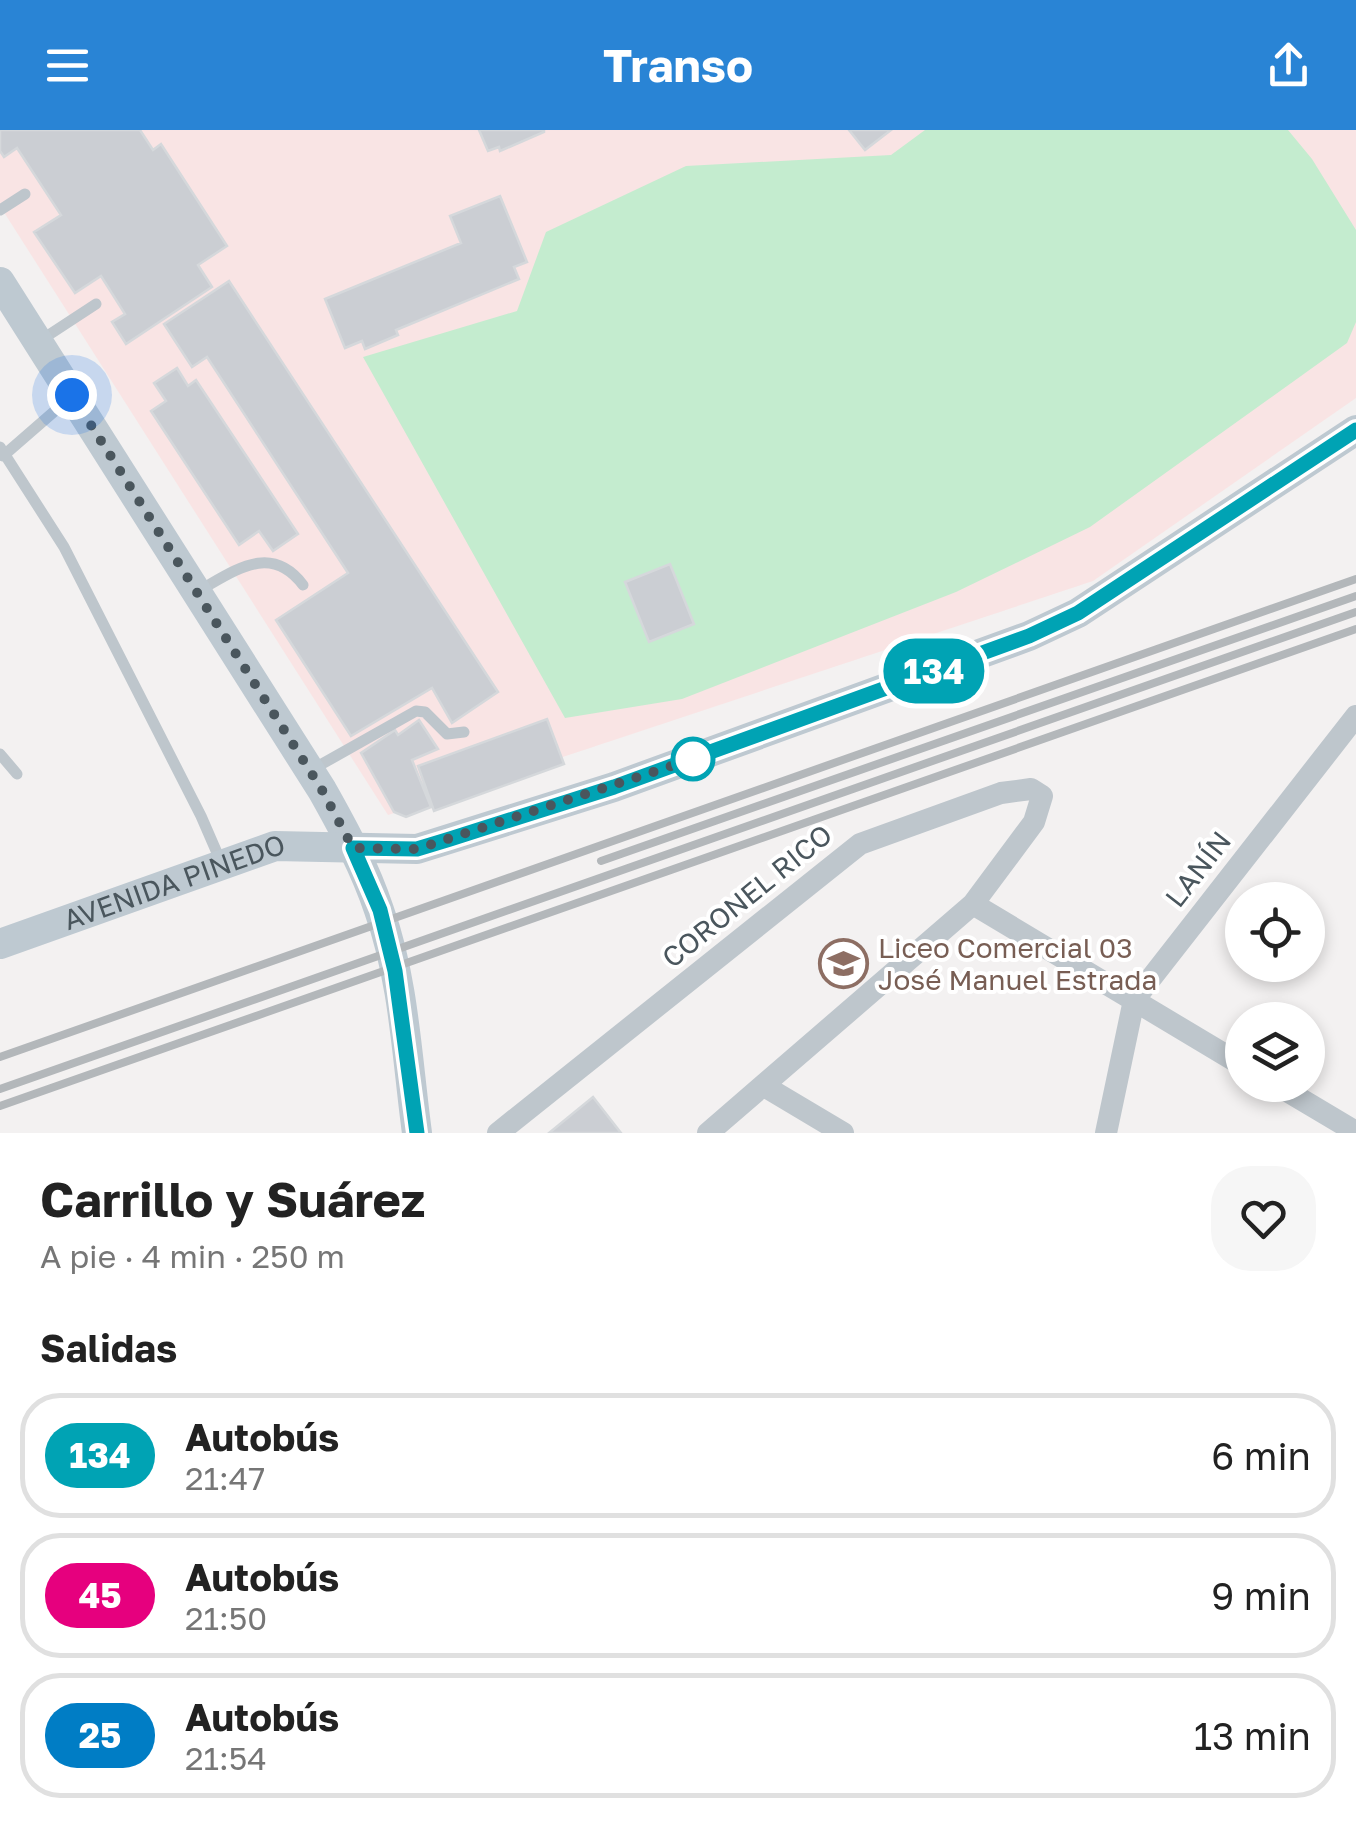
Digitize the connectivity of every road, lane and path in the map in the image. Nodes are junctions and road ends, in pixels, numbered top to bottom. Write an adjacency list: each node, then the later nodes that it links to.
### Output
1 (25, 194): 2 (lane)
2 (0, 210)
3 (0, 282): 5 (main road)
4 (96, 304): 5 (lane)
5 (38, 342): 6 (main road)
6 (72, 395): 8 (lane); 10 (main road)
7 (1356, 430): 16 (main road, AVENIDA PINEDO)
8 (2, 454): 17 (lane)
9 (303, 585): 10 (lane)
10 (197, 592): 14 (main road)
11 (1356, 716): 20 (street, LANÍN)
12 (464, 732): 14 (lane)
13 (0, 754): 15 (lane)
14 (310, 772): 16 (main road)
15 (17, 774)
16 (353, 848): 17 (main road, AVENIDA PINEDO); 25 (main road)
17 (221, 863): 19 (main road, AVENIDA PINEDO)
18 (973, 904): 20 (street); 22 (street); 26 (street, CORONEL RICO)
19 (0, 944)
20 (1134, 1000): 21 (street); 29 (street, LANÍN)
21 (1225, 1055)
22 (764, 1086): 27 (street); 28 (street)
23 (1305, 1102): 24 (street)
24 (1356, 1132)
25 (417, 1133)
26 (498, 1133)
27 (708, 1133)
28 (843, 1133)
29 (1106, 1133)

